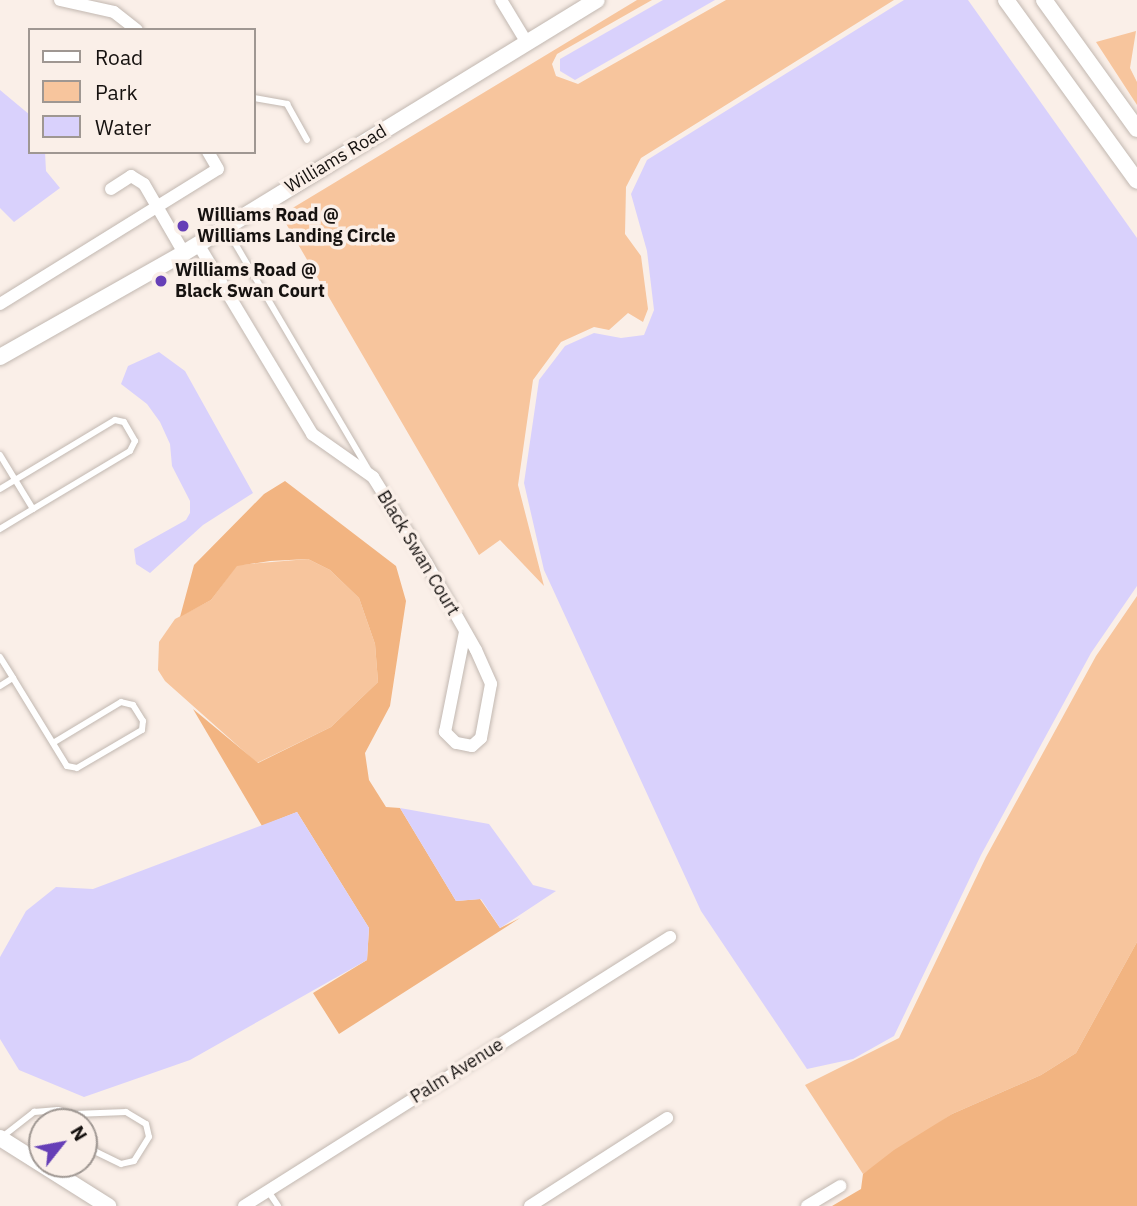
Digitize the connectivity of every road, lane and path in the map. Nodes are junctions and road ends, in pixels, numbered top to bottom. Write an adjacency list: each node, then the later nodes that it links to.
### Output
1 (60, 0): 6 (street)
2 (501, 0): 8 (street)
3 (597, 0): 8 (street, Williams Road)
4 (1006, 0): 13 (street)
5 (1044, 0): 10 (street)
6 (115, 6): 7 (street)
7 (135, 28)
8 (527, 43): 16 (street, Williams Road)
9 (256, 98): 11 (lane)
10 (1137, 130)
11 (307, 140)
12 (209, 154): 15 (street)
13 (1137, 181)
14 (111, 189): 15 (street, Black Swan Court)
15 (157, 208): 17 (street, Black Swan Court); 18 (street)
16 (225, 226): 17 (street, Williams Road); 21 (lane)
17 (191, 248): 19 (street, Williams Road); 21 (street, Black Swan Court)
18 (0, 304)
19 (0, 357)
20 (0, 455): 22 (lane)
21 (373, 477): 26 (street, Black Swan Court)
22 (15, 480): 23 (lane); 24 (lane); 24 (lane)
23 (0, 489)
24 (33, 509): 25 (lane)
25 (0, 529)
26 (465, 632): 26 (street, Black Swan Court)
27 (0, 657): 28 (lane)
28 (13, 678): 29 (lane); 30 (lane)
29 (0, 686)
30 (53, 743): 30 (lane)
31 (670, 937): 38 (street, Palm Avenue)
32 (98, 1113): 36 (lane)
33 (28, 1117): 35 (lane)
34 (667, 1118): 42 (street)
35 (0, 1138): 39 (street)
36 (98, 1153)
37 (840, 1186): 43 (street)
38 (268, 1191): 40 (street, Palm Avenue); 41 (lane)
39 (108, 1206)
40 (244, 1206)
41 (278, 1206)
42 (530, 1206)
43 (807, 1206)

